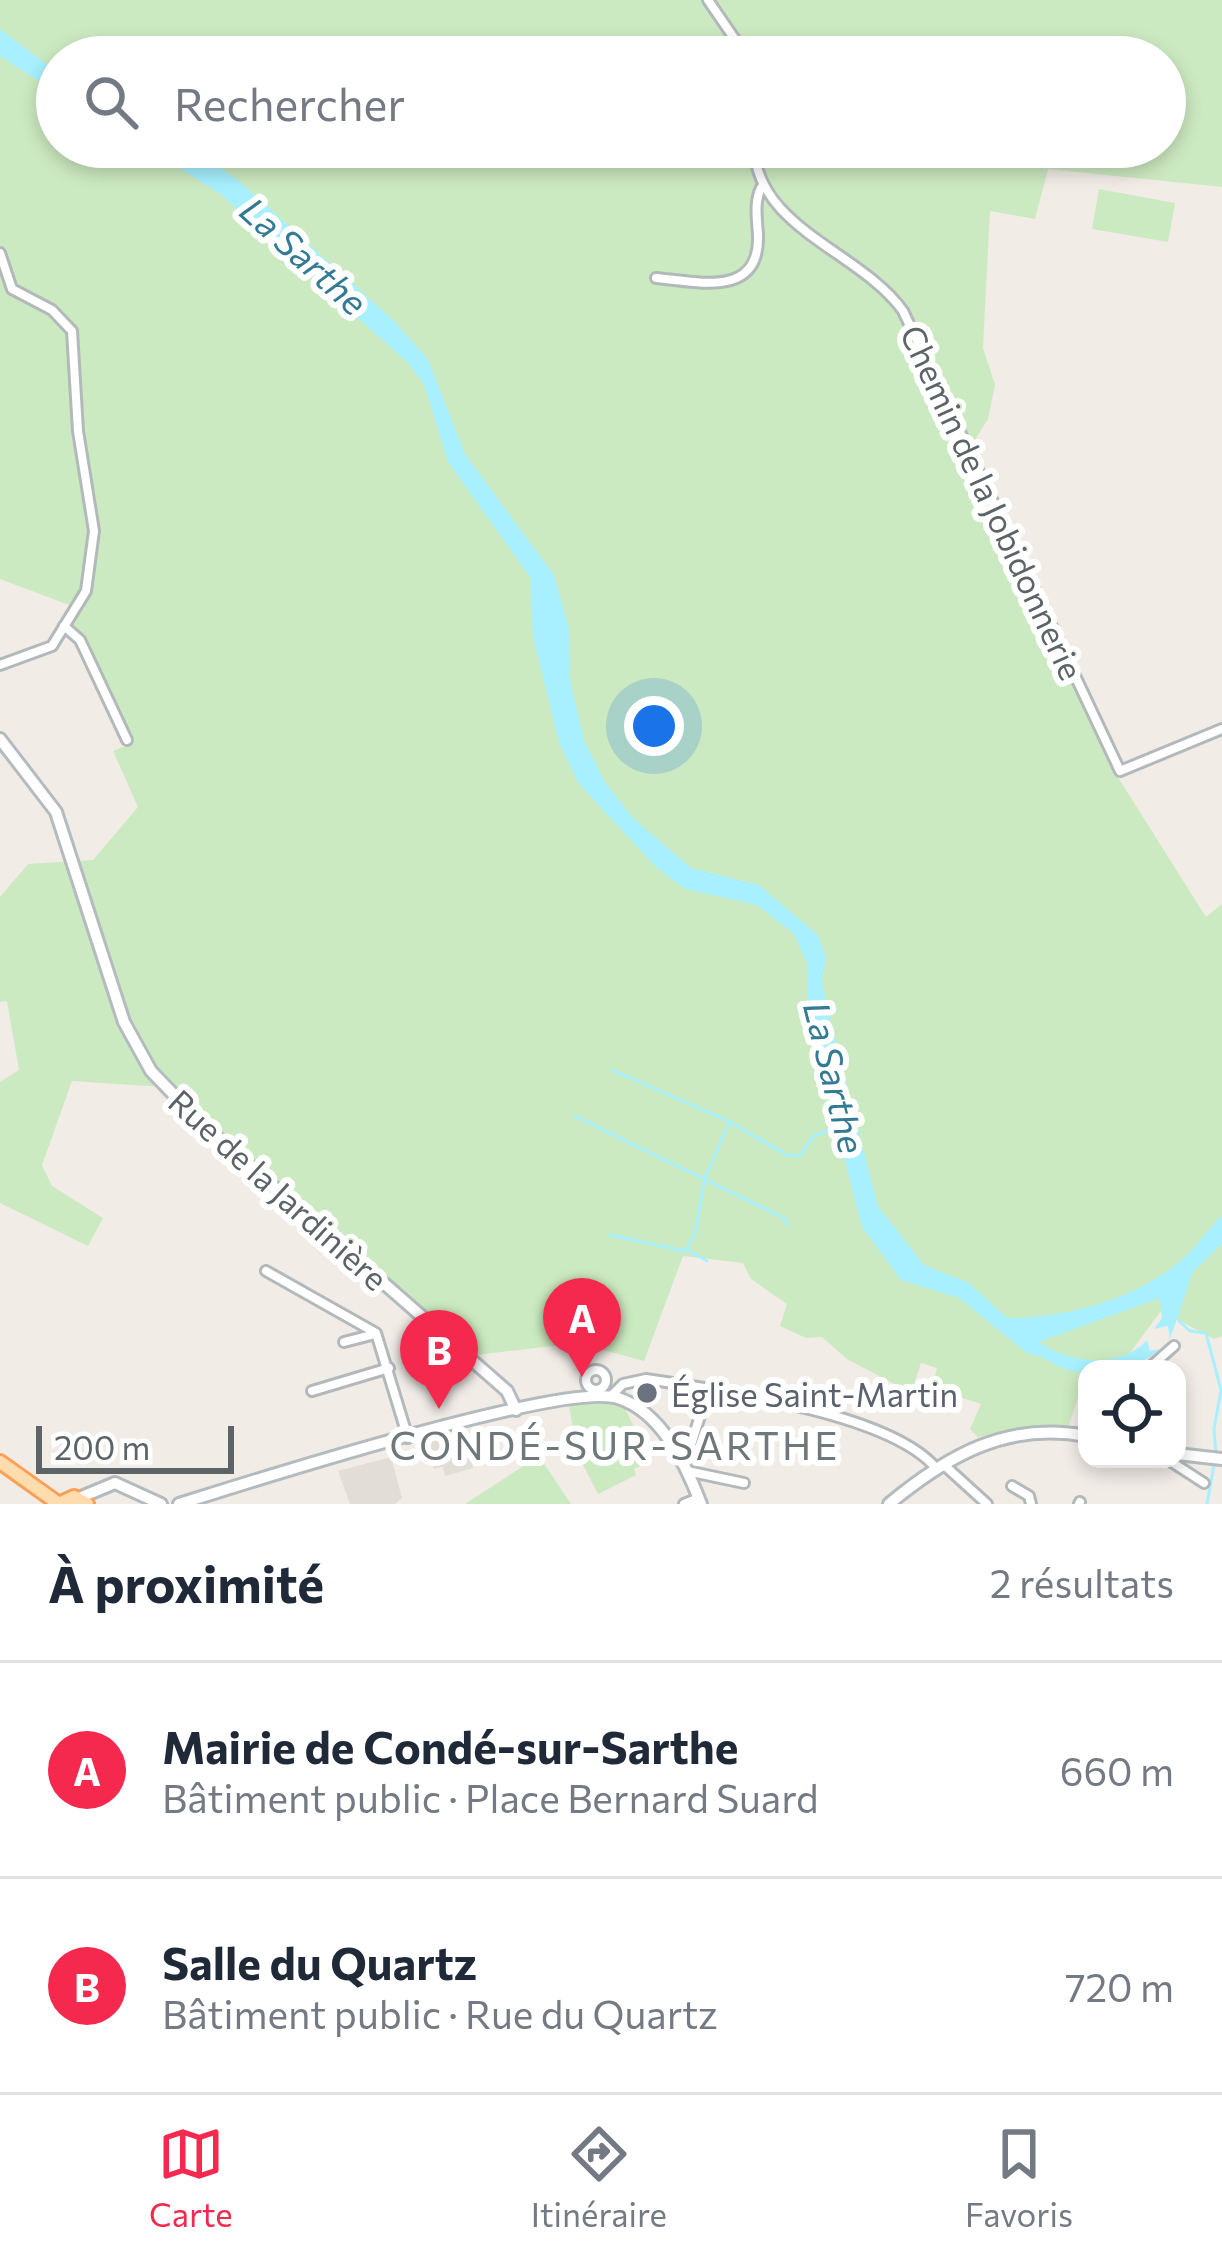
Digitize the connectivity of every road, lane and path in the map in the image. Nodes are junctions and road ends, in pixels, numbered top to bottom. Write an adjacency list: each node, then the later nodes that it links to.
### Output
1 (708, 0): 2 (street)
2 (733, 36)
3 (758, 168): 4 (street)
4 (761, 188): 6 (street); 9 (street, Chemin de la Jobidonnerie)
5 (0, 253): 7 (street)
6 (656, 278)
7 (64, 626): 8 (street); 11 (street)
8 (0, 665)
9 (1222, 729)
10 (0, 739): 21 (street, Rue de la Jardinière)
11 (127, 740)
12 (266, 1271): 13 (street)
13 (376, 1333): 14 (street); 17 (street)
14 (344, 1342)
15 (1174, 1346): 16 (street)
16 (1158, 1360)
17 (389, 1368): 19 (street); 23 (street)
18 (708, 1390): 20 (street); 27 (street); 28 (street)
19 (312, 1391)
20 (611, 1396): 21 (street); 28 (street)
21 (516, 1410): 23 (street)
22 (1078, 1436): 27 (street)
23 (407, 1438): 37 (street)
24 (1186, 1454): 25 (street)
25 (1222, 1460)
26 (0, 1462): 35 (main road)
27 (938, 1465): 39 (street); 40 (street)
28 (686, 1468): 30 (street); 33 (street)
29 (1181, 1468): 31 (street)
30 (744, 1483)
31 (1204, 1483)
32 (1012, 1486): 41 (street)
33 (700, 1501): 38 (street)
34 (86, 1502): 35 (main road); 36 (street)
35 (59, 1504)
36 (161, 1504)
37 (179, 1504)
38 (684, 1504)
39 (889, 1504)
40 (987, 1504)
41 (1031, 1504)

